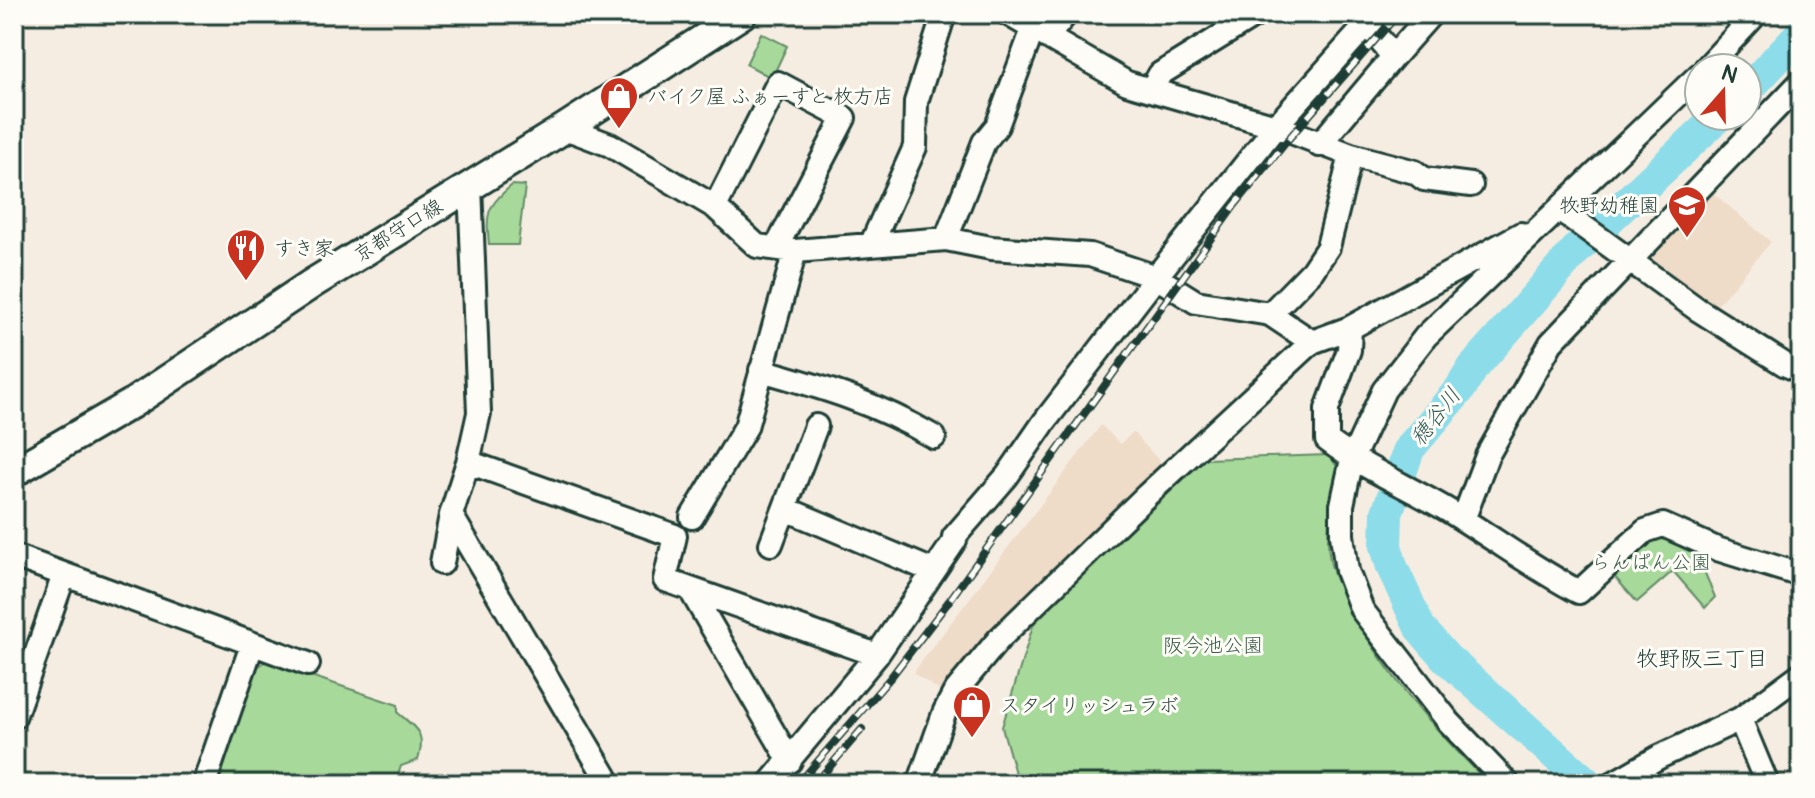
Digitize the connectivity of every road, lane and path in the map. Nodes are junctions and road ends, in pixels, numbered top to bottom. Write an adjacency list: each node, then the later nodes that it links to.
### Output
1 (742, 14): 16 (main road, 京都守口線)
2 (944, 14): 24 (street)
3 (1008, 14): 9 (street)
4 (1257, 14): 13 (street)
5 (1431, 14): 11 (street)
6 (1756, 14): 10 (street)
7 (1064, 15): 9 (street)
8 (1368, 17): 11 (street); 15 (street)
9 (1040, 33): 13 (street); 23 (street)
10 (1721, 52)
11 (1393, 57): 17 (street)
12 (1801, 82): 26 (street)
13 (1151, 90): 15 (street)
14 (1683, 91): 22 (street)
15 (1276, 126): 17 (street); 27 (street)
16 (565, 128): 19 (main road, 京都守口線); 21 (street)
17 (1319, 145): 18 (street)
18 (1351, 155): 20 (street); 28 (street)
19 (470, 185): 36 (street); 37 (main road, 京都守口線)
20 (1471, 185)
21 (715, 207): 25 (street); 25 (street)
22 (1563, 212): 26 (street); 29 (street); 35 (street)
23 (946, 239): 24 (street); 27 (street)
24 (871, 245): 25 (street)
25 (786, 250): 31 (street)
26 (1626, 259): 32 (street); 40 (street)
27 (1156, 277): 28 (street); 45 (street)
28 (1270, 314): 30 (street)
29 (1350, 328): 30 (street); 35 (street)
30 (1312, 342): 60 (street)
31 (761, 370): 34 (street); 41 (street)
32 (1801, 371)
33 (816, 426): 38 (street)
34 (934, 437)
35 (1352, 459): 40 (street); 61 (street)
36 (468, 462): 39 (street); 48 (street)
37 (14, 472)
38 (786, 509): 42 (street); 45 (street)
39 (451, 515): 44 (street); 58 (street)
40 (1458, 516): 47 (street)
41 (692, 517)
42 (771, 544)
43 (14, 556): 46 (street)
44 (442, 563)
45 (933, 571): 50 (street)
46 (64, 575): 49 (street); 53 (street)
47 (1801, 575)
48 (690, 589): 50 (street); 55 (street)
49 (252, 645): 51 (street); 57 (street)
50 (877, 655): 55 (street)
51 (308, 664)
52 (1801, 674): 54 (street)
53 (14, 717)
54 (1740, 719): 56 (street); 62 (street)
55 (790, 761): 59 (street)
56 (1619, 780)
57 (204, 784)
58 (610, 784)
59 (769, 784)
60 (919, 784)
61 (1508, 784)
62 (1767, 784)

